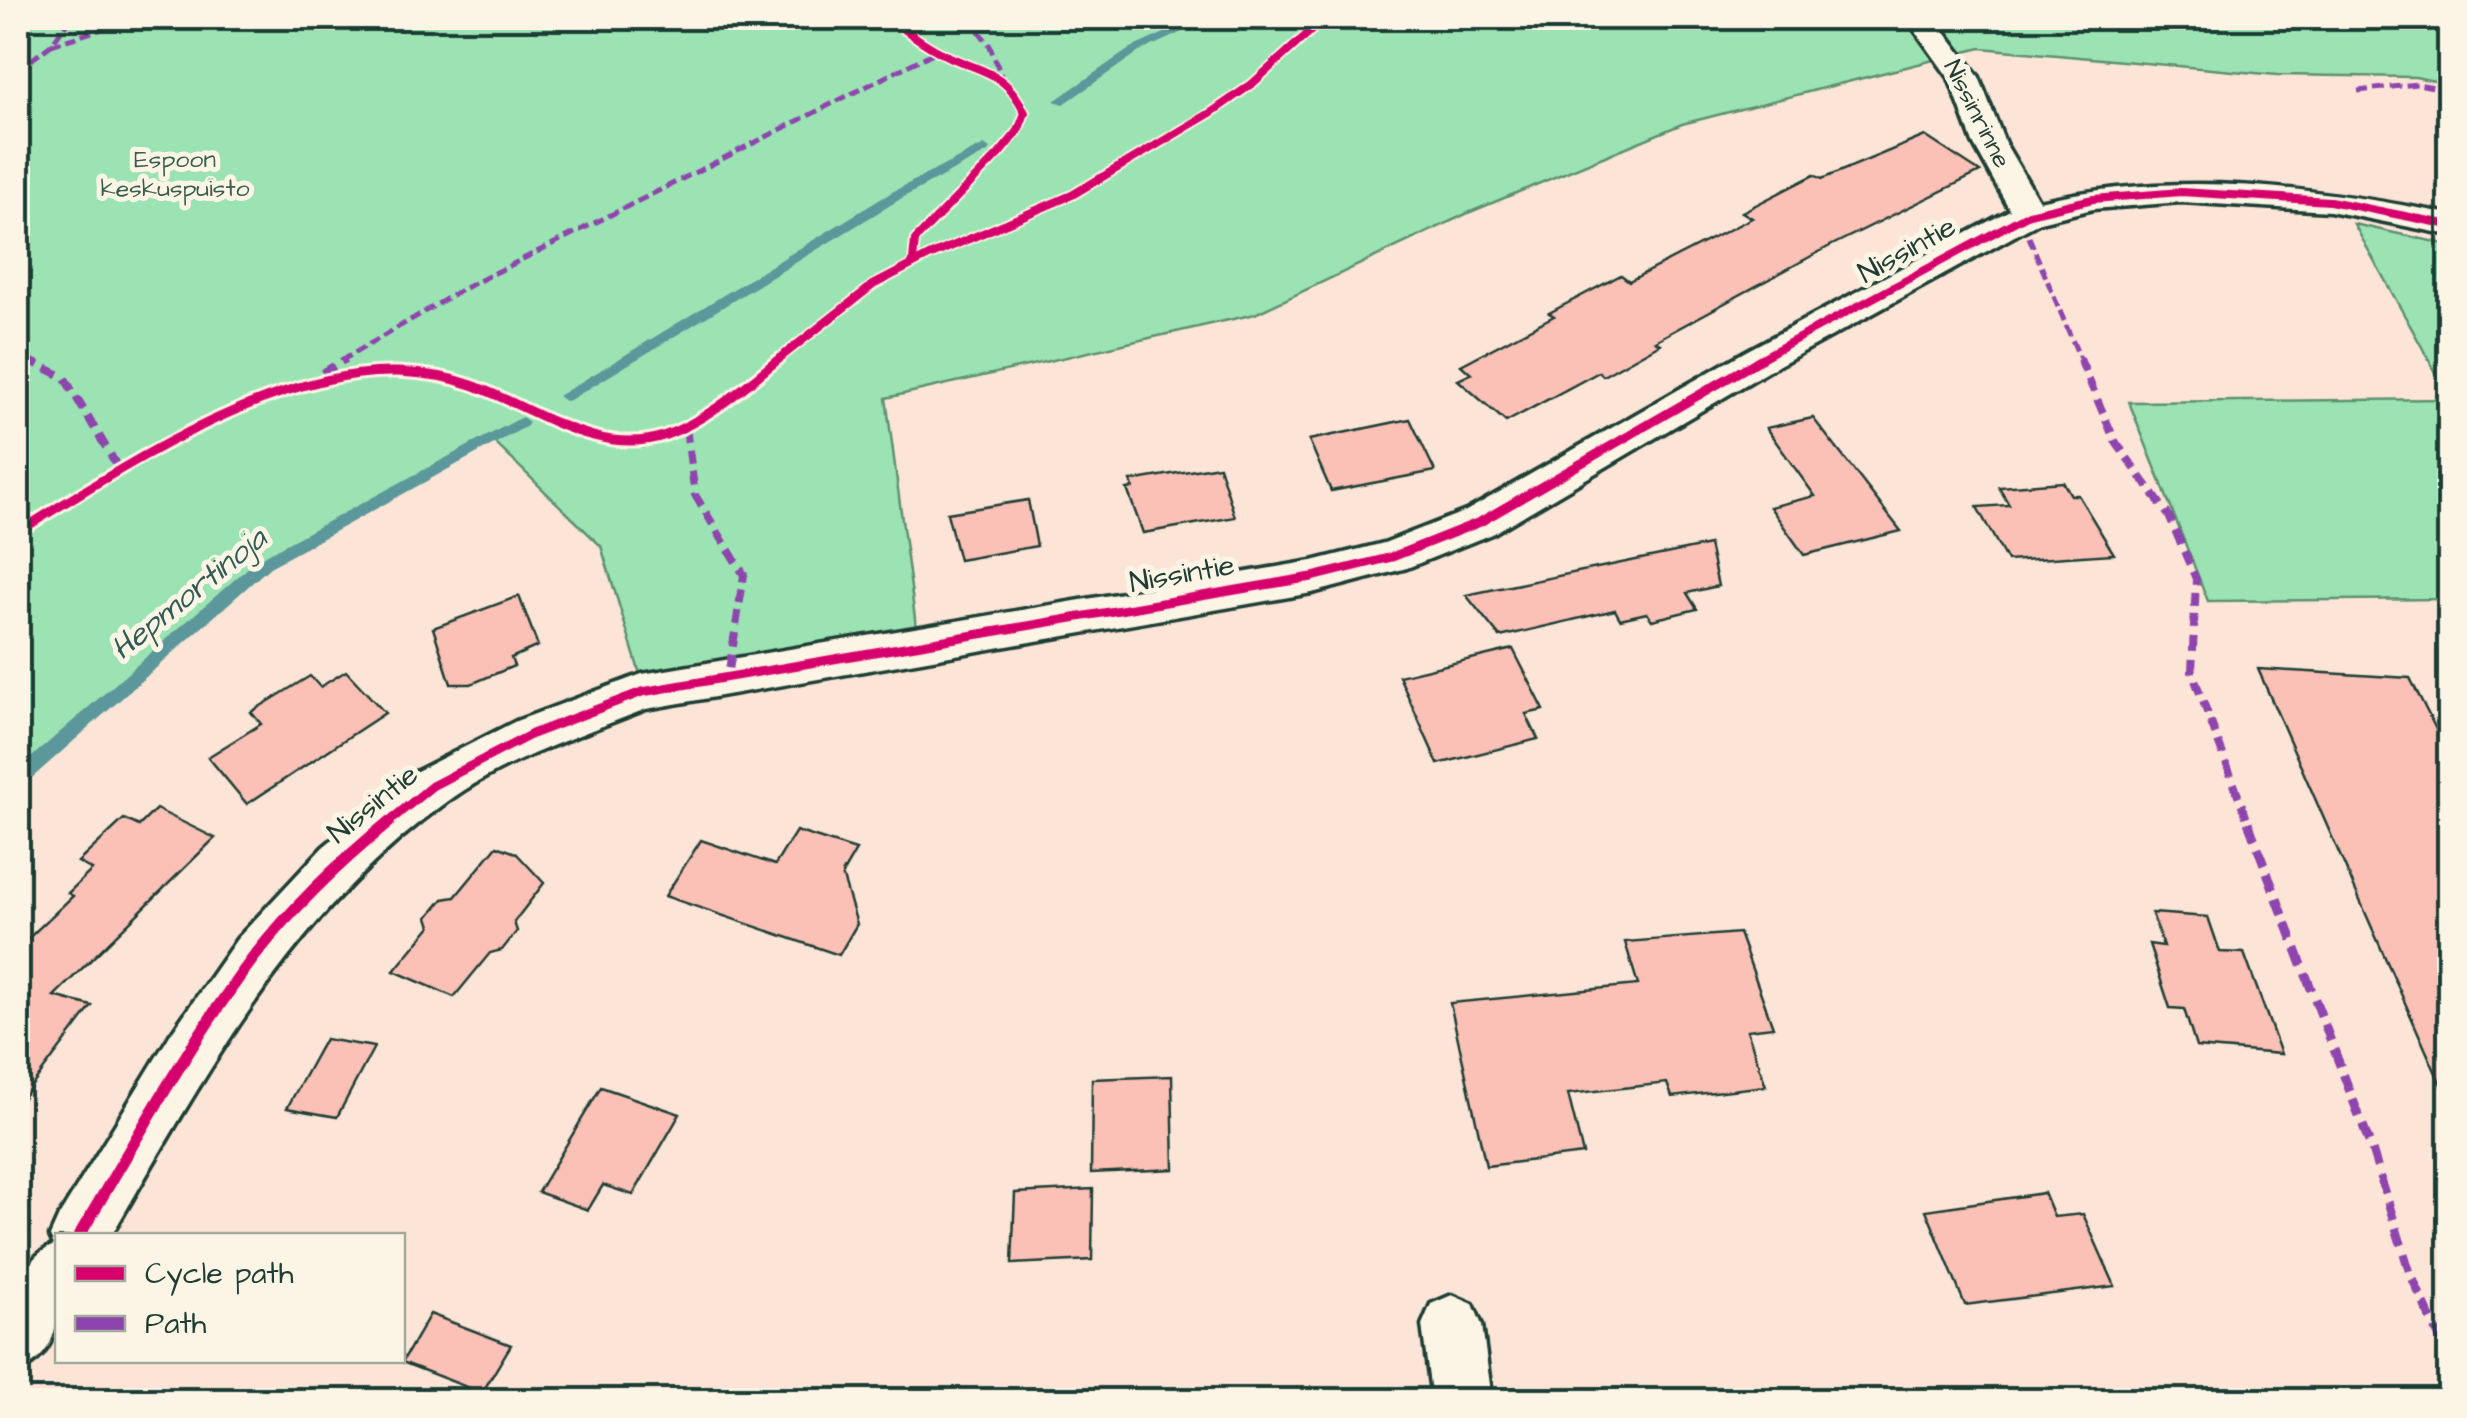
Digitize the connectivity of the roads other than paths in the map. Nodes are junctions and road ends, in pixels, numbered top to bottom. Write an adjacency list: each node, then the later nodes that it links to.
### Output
1 (1920, 18): 2 (street, Nissinrinne)
2 (2029, 214): 3 (street, Nissintie); 4 (street, Nissintie)
3 (2450, 225)
4 (81, 1233)
5 (55, 1277): 7 (street)
6 (1452, 1325): 8 (street)
7 (18, 1341)
8 (1462, 1400)

